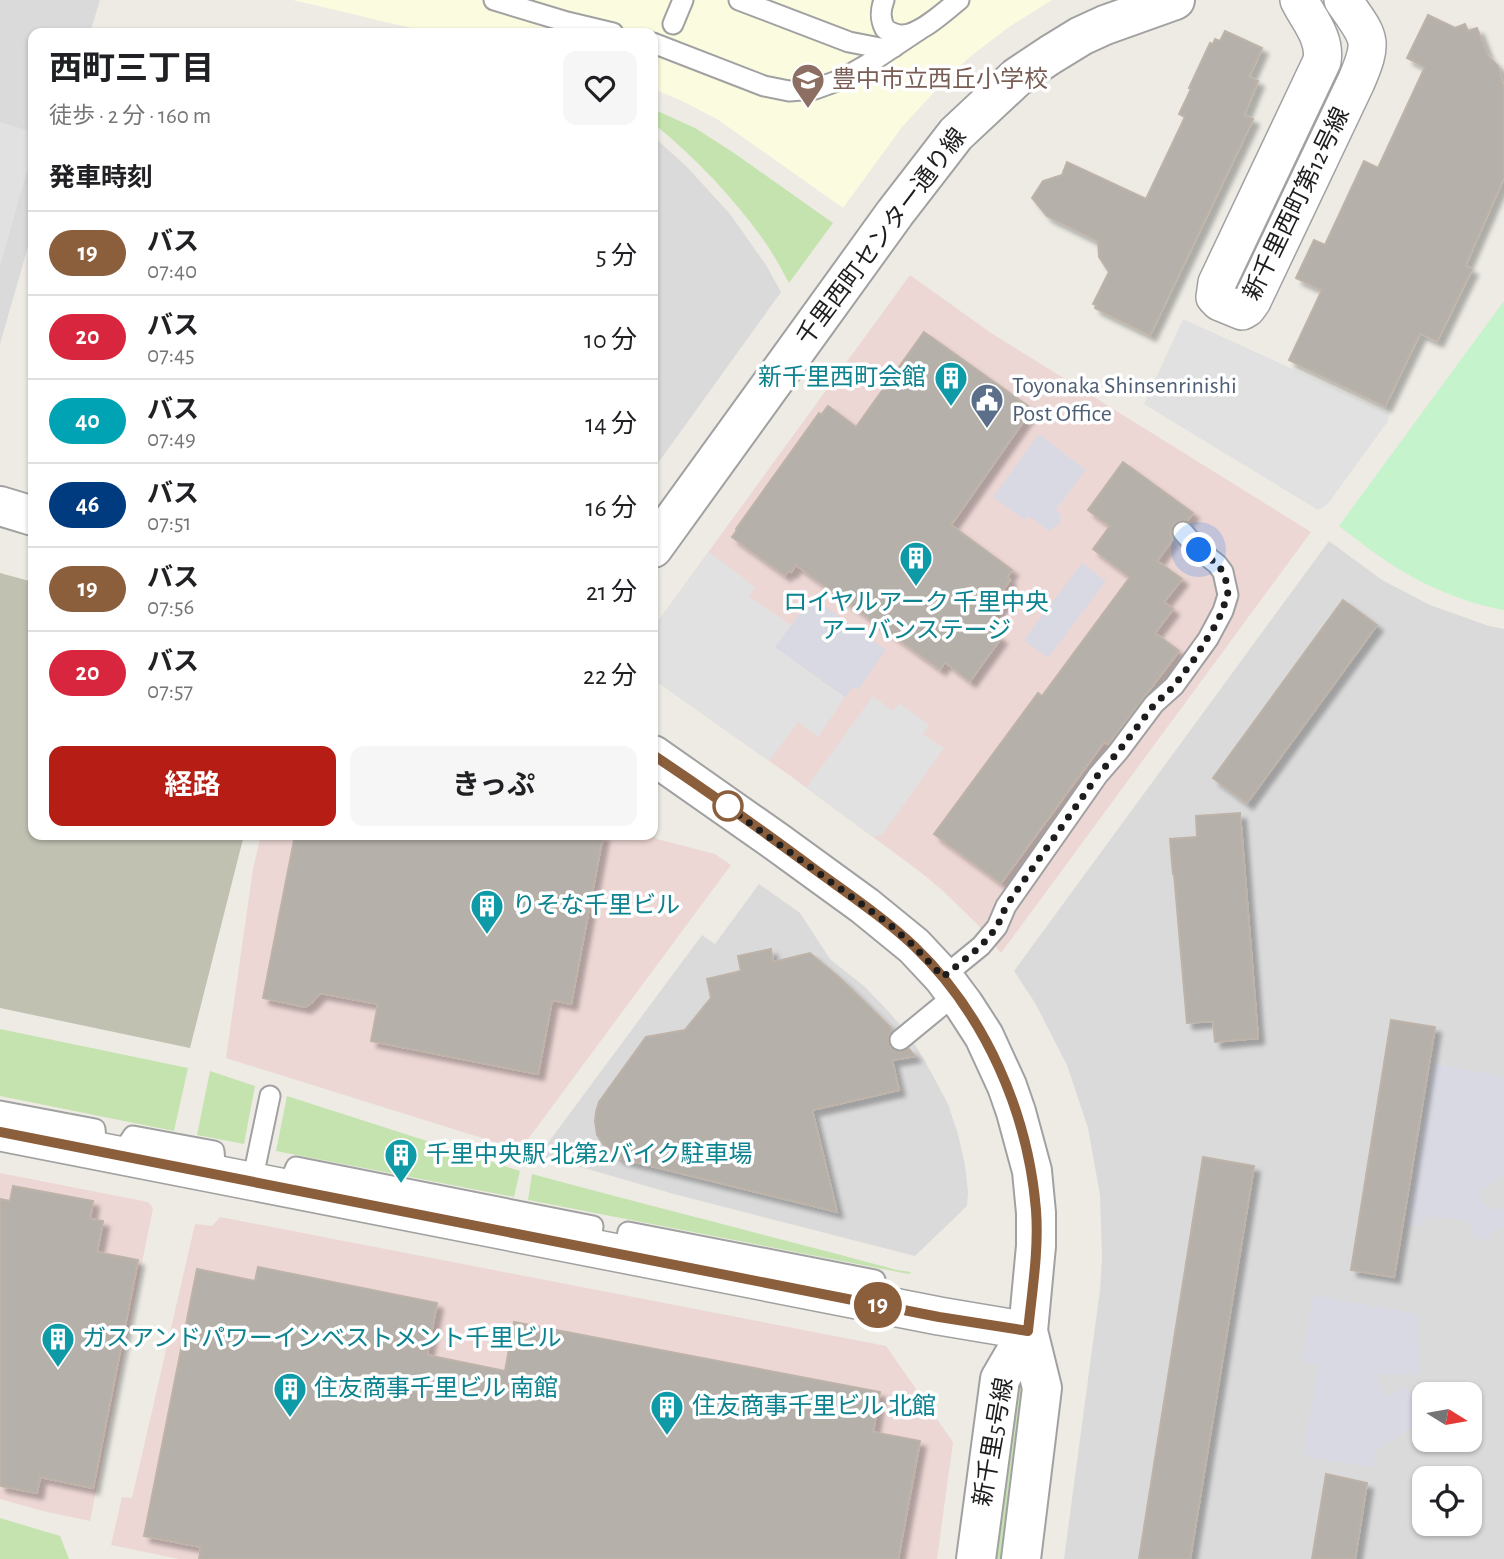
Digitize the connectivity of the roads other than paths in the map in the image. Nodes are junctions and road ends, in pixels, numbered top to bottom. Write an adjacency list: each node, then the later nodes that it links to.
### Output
1 (494, 0): 11 (lane)
2 (683, 0): 10 (lane)
3 (738, 0): 14 (lane)
4 (884, 0): 12 (lane)
5 (959, 0): 12 (lane)
6 (1175, 0): 9 (street, 千里西町センター通り線)
7 (1299, 0): 8 (street, 新千里西町第12号線)
8 (1343, 0)
9 (1134, 7): 18 (street, 千里西町センター通り線)
10 (673, 24)
11 (592, 28)
12 (919, 30): 14 (lane)
13 (658, 45): 14 (lane)
14 (894, 47)
15 (0, 506): 16 (street)
16 (28, 514)
17 (1183, 532): 20 (lane)
18 (658, 541)
19 (658, 758): 20 (street, 新千里5号線)
20 (950, 986): 21 (lane); 25 (street, 新千里5号線)
21 (900, 1040)
22 (270, 1096): 24 (lane)
23 (3, 1122): 24 (street)
24 (269, 1185): 25 (street)
25 (1028, 1331): 26 (street, 新千里5号線); 27 (street, 新千里5号線)
26 (976, 1559)
27 (1021, 1559)

